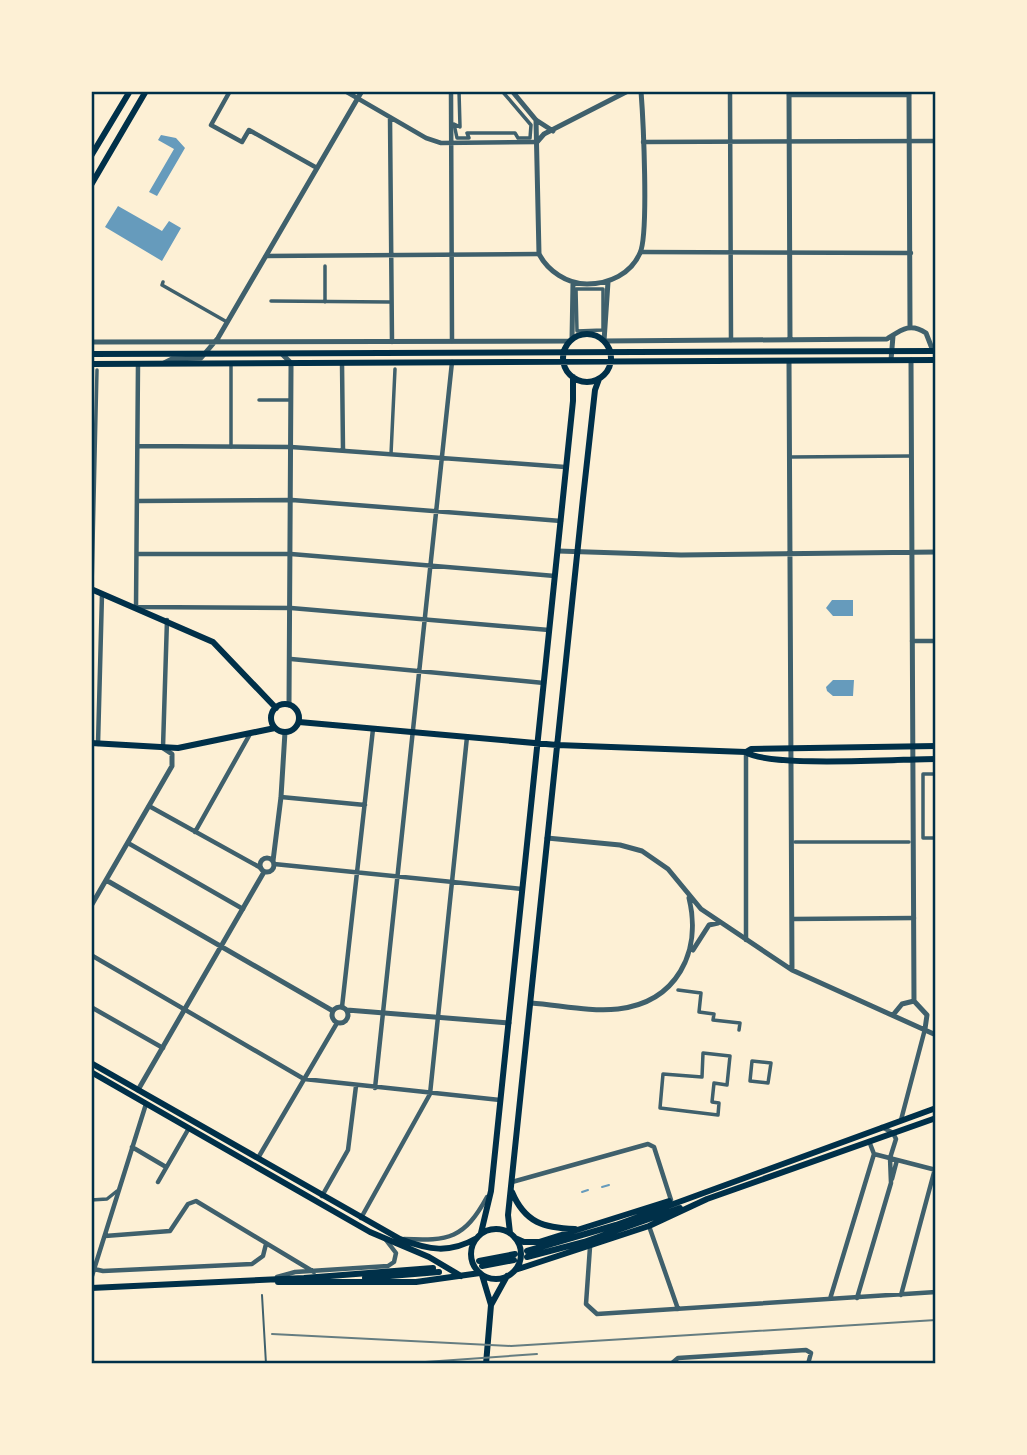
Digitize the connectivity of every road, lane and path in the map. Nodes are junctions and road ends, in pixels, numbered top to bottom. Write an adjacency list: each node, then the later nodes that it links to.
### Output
1 (130, 91): 26 (main road)
2 (146, 91): 28 (main road)
3 (230, 91): 27 (street)
4 (345, 91): 15 (street)
5 (362, 91): 15 (street)
6 (451, 91): 25 (street)
7 (459, 91): 8 (street)
8 (502, 91)
9 (512, 91): 17 (street)
10 (628, 91): 18 (street)
11 (641, 91): 22 (street)
12 (730, 91): 23 (street)
13 (789, 93): 14 (street); 24 (street)
14 (909, 93): 19 (street)
15 (358, 98): 16 (street); 27 (street)
16 (390, 117): 25 (street); 36 (street)
17 (536, 120): 18 (street); 21 (street)
18 (553, 131): 21 (street)
19 (910, 141): 20 (street); 24 (street); 32 (street)
20 (936, 141)
21 (537, 142): 25 (street); 33 (street)
22 (643, 142): 23 (street); 29 (street)
23 (730, 142): 24 (street); 30 (street)
24 (789, 142): 31 (street)
25 (451, 143): 34 (street)
26 (91, 156)
27 (317, 168): 35 (street)
28 (91, 186)
29 (641, 252): 30 (street); 39 (street)
30 (730, 252): 31 (street); 50 (street)
31 (790, 253): 32 (street); 51 (street)
32 (911, 253): 45 (street)
33 (539, 254): 34 (street); 40 (street)
34 (452, 255): 36 (street); 52 (street)
35 (266, 256): 36 (street); 44 (street)
36 (390, 256): 43 (street)
37 (325, 266): 42 (street)
38 (163, 282): 44 (street)
39 (608, 282): 40 (street); 53 (street)
40 (573, 283): 49 (street)
41 (271, 301): 42 (street)
42 (325, 302): 43 (street)
43 (390, 302): 56 (street)
44 (228, 323): 55 (street)
45 (910, 327): 47 (street); 48 (street)
46 (577, 331): 46 (street)
47 (893, 336): 51 (street); 57 (street)
48 (933, 337): 58 (street)
49 (571, 340): 52 (street); 53 (main road); 60 (main road)
50 (731, 340): 51 (street); 53 (street)
51 (790, 340)
52 (452, 341): 56 (street)
53 (604, 341): 61 (main road)
54 (91, 342): 55 (street)
55 (215, 342): 56 (street); 59 (street)
56 (392, 342)
57 (891, 351): 58 (main road); 61 (main road); 64 (street)
58 (934, 351)
59 (207, 352): 62 (main road); 63 (main road); 71 (street)
60 (564, 353): 61 (main road); 63 (main road); 69 (main road)
61 (611, 353): 70 (main road)
62 (91, 354)
63 (282, 355): 73 (street)
64 (891, 360): 65 (main road); 67 (main road)
65 (911, 360): 66 (main road); 87 (street)
66 (936, 360)
67 (789, 361): 70 (main road); 89 (street)
68 (453, 362): 69 (main road); 74 (main road); 88 (street)
69 (564, 362): 70 (main road); 78 (main road)
70 (611, 362): 79 (main road)
71 (164, 363): 72 (main road); 75 (main road)
72 (231, 363): 73 (main road); 83 (street)
73 (291, 363): 74 (main road); 81 (street)
74 (342, 363): 85 (street)
75 (138, 364): 76 (main road); 82 (street)
76 (94, 367): 104 (street)
77 (394, 369): 86 (street)
78 (573, 377): 79 (main road); 90 (main road)
79 (599, 379): 96 (main road)
80 (260, 400): 81 (street)
81 (291, 400): 84 (street)
82 (138, 446): 83 (street); 92 (street)
83 (231, 447): 84 (street)
84 (291, 447): 85 (street); 91 (street)
85 (343, 450): 86 (street)
86 (391, 454): 88 (street)
87 (911, 456): 89 (street); 98 (street)
88 (442, 457): 90 (street); 93 (street)
89 (790, 457): 97 (street)
90 (565, 467): 94 (main road)
91 (292, 500): 92 (street); 93 (street); 101 (street)
92 (138, 501): 100 (street)
93 (437, 511): 94 (street); 102 (street)
94 (561, 521): 95 (main road)
95 (558, 551): 96 (street); 103 (main road)
96 (578, 552): 97 (street); 127 (main road)
97 (791, 552): 98 (street); 131 (street)
98 (912, 552): 99 (street); 111 (street)
99 (936, 552)
100 (138, 554): 101 (street); 106 (street)
101 (291, 554): 102 (street); 107 (street)
102 (431, 565): 103 (street); 108 (street)
103 (555, 576): 110 (main road)
104 (92, 589): 105 (main road)
105 (102, 594): 106 (main road); 125 (street)
106 (136, 607): 107 (street); 109 (main road)
107 (291, 608): 108 (street); 113 (street)
108 (425, 619): 110 (street); 114 (street)
109 (167, 620): 117 (main road); 130 (street)
110 (549, 630): 115 (main road)
111 (912, 641): 112 (street); 128 (street)
112 (936, 641)
113 (291, 659): 114 (street); 116 (street)
114 (420, 671): 115 (street); 122 (street)
115 (544, 683): 126 (main road)
116 (289, 705): 117 (main road); 118 (main road)
117 (276, 708): 119 (main road)
118 (299, 722): 120 (main road); 121 (main road)
119 (275, 728): 121 (main road); 123 (main road)
120 (373, 729): 122 (main road); 138 (street)
121 (285, 732): 137 (street)
122 (413, 732): 124 (main road); 149 (street)
123 (250, 734): 130 (main road); 140 (street)
124 (467, 737): 126 (main road); 151 (street)
125 (95, 743): 130 (main road)
126 (539, 743): 127 (main road); 152 (main road)
127 (557, 746): 132 (main road); 141 (main road)
128 (913, 746): 129 (main road); 131 (main road); 133 (street)
129 (936, 746)
130 (163, 748): 139 (street)
131 (792, 748): 132 (main road); 135 (street)
132 (746, 752): 135 (main road); 161 (street)
133 (913, 759): 134 (main road); 135 (main road); 157 (street)
134 (936, 759)
135 (792, 760): 158 (street)
136 (936, 774): 142 (street)
137 (281, 797): 138 (street); 146 (street)
138 (365, 805): 148 (street)
139 (149, 806): 140 (street); 145 (street)
140 (195, 832): 147 (street)
141 (547, 838): 153 (street); 168 (main road)
142 (936, 838)
143 (795, 842): 144 (street)
144 (909, 842)
145 (128, 843): 150 (street); 155 (street)
146 (273, 862): 147 (street); 147 (street); 148 (street)
147 (262, 870): 155 (street)
148 (357, 872): 149 (street); 170 (street)
149 (398, 877): 151 (street); 173 (street)
150 (106, 880): 154 (street); 162 (street)
151 (452, 882): 152 (street); 175 (street)
152 (522, 889): 177 (main road)
153 (689, 897): 156 (street); 159 (street)
154 (91, 906)
155 (243, 909): 162 (street)
156 (708, 915): 159 (street); 160 (street)
157 (914, 918): 158 (street); 167 (street)
158 (793, 919): 165 (street)
159 (694, 923): 164 (street)
160 (718, 923): 161 (street); 164 (street)
161 (746, 940): 165 (street)
162 (221, 946): 171 (street); 172 (street)
163 (91, 955): 171 (street)
164 (686, 961): 168 (street)
165 (792, 970): 174 (street)
166 (678, 990): 179 (street)
167 (914, 1001): 174 (street); 178 (street)
168 (531, 1003): 212 (main road)
169 (91, 1007): 181 (street)
170 (344, 1009): 172 (street); 173 (street); 176 (street)
171 (184, 1010): 181 (street); 184 (street)
172 (333, 1011): 176 (street)
173 (384, 1012): 175 (street); 187 (street)
174 (893, 1015): 178 (street)
175 (438, 1017): 177 (street); 189 (street)
176 (337, 1023): 184 (street)
177 (509, 1023): 190 (main road)
178 (925, 1029): 180 (street); 196 (street)
179 (739, 1030)
180 (936, 1035)
181 (163, 1048): 188 (street)
182 (91, 1063): 188 (main road)
183 (92, 1074): 188 (main road)
184 (304, 1079): 186 (street); 204 (street)
185 (768, 1083): 185 (street)
186 (356, 1086): 187 (street); 215 (street)
187 (376, 1087): 189 (street)
188 (136, 1094): 191 (main road); 192 (main road)
189 (430, 1094): 190 (street); 219 (street)
190 (500, 1100): 213 (main road)
191 (156, 1101): 192 (street); 204 (main road)
192 (146, 1103): 198 (main road); 201 (street)
193 (663, 1108): 193 (street)
194 (936, 1108): 196 (main road)
195 (936, 1118): 199 (main road)
196 (901, 1120): 197 (main road)
197 (882, 1127): 199 (street); 214 (main road)
198 (189, 1128): 206 (street); 226 (main road)
199 (893, 1133): 200 (main road); 203 (street)
200 (869, 1142): 202 (street); 218 (main road)
201 (132, 1147): 206 (street); 211 (street)
202 (874, 1154): 203 (street); 245 (street)
203 (890, 1158): 205 (street); 210 (street)
204 (258, 1159): 215 (main road)
205 (897, 1160): 207 (street); 210 (street)
206 (166, 1167): 209 (street)
207 (936, 1168): 243 (street)
208 (122, 1178): 211 (street)
209 (158, 1182)
210 (891, 1183): 244 (street)
211 (120, 1185): 216 (street); 223 (street)
212 (511, 1186): 217 (street); 221 (main road); 224 (main road)
213 (491, 1191): 222 (main road); 226 (street)
214 (694, 1194): 217 (main road); 218 (main road)
215 (322, 1196): 219 (main road)
216 (91, 1200)
217 (671, 1200): 221 (main road)
218 (695, 1204): 220 (main road)
219 (361, 1219): 226 (main road)
220 (649, 1226): 227 (main road); 247 (street)
221 (580, 1229): 224 (main road)
222 (479, 1235): 224 (main road); 226 (main road); 232 (main road)
223 (105, 1236): 225 (street); 230 (street)
224 (512, 1236): 234 (main road)
225 (266, 1244): 231 (street); 235 (street)
226 (397, 1244): 235 (street); 236 (main road)
227 (590, 1247): 234 (main road); 247 (street)
228 (91, 1254): 230 (street)
229 (515, 1257): 232 (main road)
230 (98, 1258): 231 (street)
231 (94, 1269): 238 (street)
232 (481, 1269): 236 (main road); 237 (main road); 246 (main road)
233 (436, 1270): 239 (main road)
234 (515, 1270): 237 (main road)
235 (314, 1272): 239 (street)
236 (461, 1276): 239 (main road)
237 (507, 1276): 246 (main road)
238 (91, 1279)
239 (266, 1280): 240 (main road)
240 (91, 1288)
241 (936, 1292): 243 (street)
242 (262, 1295): 248 (lane)
243 (901, 1295): 244 (street)
244 (857, 1298): 245 (street)
245 (830, 1299): 247 (street)
246 (491, 1305): 249 (main road)
247 (678, 1309)
248 (266, 1364)
249 (486, 1364)
250 (671, 1364): 251 (street)
251 (808, 1364)

